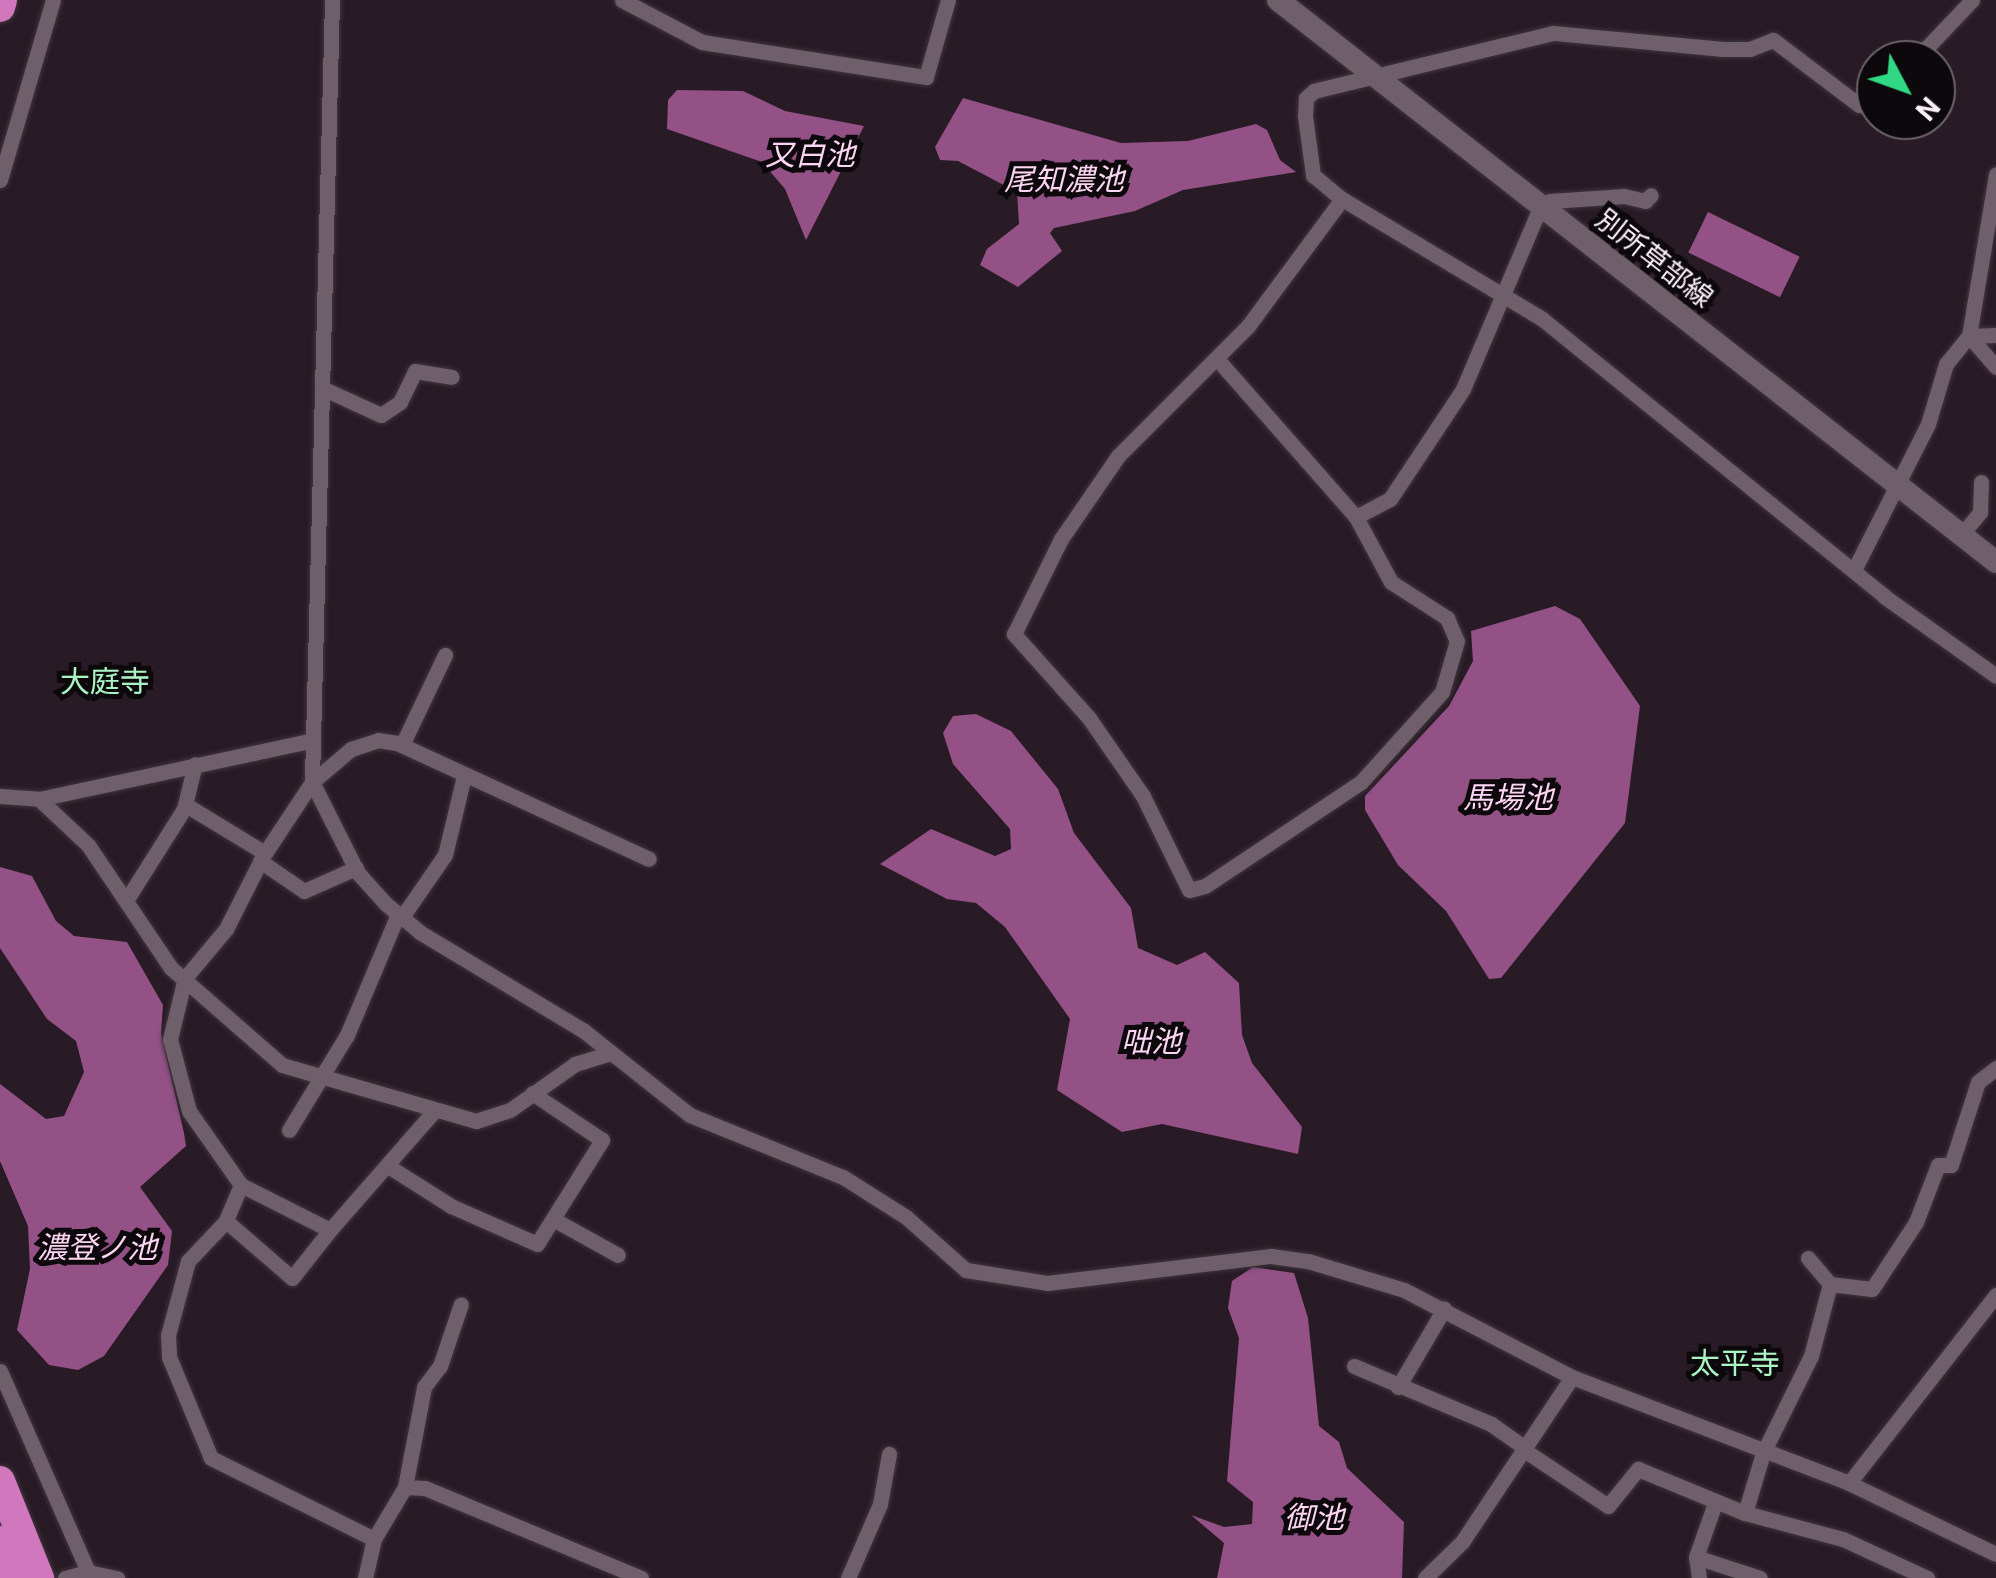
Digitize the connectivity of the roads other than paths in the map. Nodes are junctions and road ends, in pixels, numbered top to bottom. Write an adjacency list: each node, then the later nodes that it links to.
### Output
1 (53, 0): 10 (street)
2 (332, 0): 22 (street)
3 (622, 0): 4 (street)
4 (948, 0)
5 (1278, 0): 8 (main road, 別所草部線)
6 (1972, 0): 7 (street)
7 (1935, 40)
8 (1373, 76): 9 (street); 14 (street); 15 (main road, 別所草部線)
9 (1856, 104)
10 (5, 139): 12 (street)
11 (1996, 174): 18 (street)
12 (0, 180)
13 (1650, 195): 15 (street)
14 (1342, 199): 16 (street); 19 (street)
15 (1540, 208): 16 (street); 24 (main road, 別所草部線)
16 (1503, 296): 25 (street); 28 (street)
17 (1996, 334): 18 (street)
18 (1969, 336): 20 (street); 24 (street)
19 (1218, 360): 25 (street); 25 (street)
20 (1996, 367)
21 (452, 377): 22 (street)
22 (322, 388): 31 (street)
23 (1982, 482): 26 (street)
24 (1899, 487): 26 (main road, 別所草部線); 28 (street)
25 (1356, 516)
26 (1961, 535): 27 (main road, 別所草部線)
27 (1996, 562)
28 (1855, 568): 30 (street)
29 (445, 655): 32 (street)
30 (1996, 676)
31 (310, 741): 33 (street); 35 (street)
32 (402, 745): 34 (street); 35 (street)
33 (196, 764): 37 (street); 38 (street)
34 (464, 776): 40 (street); 43 (street)
35 (312, 782): 39 (street); 41 (street)
36 (0, 796): 37 (street)
37 (38, 799): 42 (street)
38 (186, 805): 39 (street); 42 (street)
39 (262, 857): 41 (street); 44 (street)
40 (649, 859)
41 (356, 868): 43 (street)
42 (127, 898): 44 (street)
43 (400, 915): 45 (street); 49 (street)
44 (185, 978): 49 (street); 54 (street)
45 (584, 1031): 46 (street); 47 (street)
46 (611, 1053): 47 (street); 63 (street)
47 (570, 1068): 50 (street)
48 (1996, 1068): 60 (street)
49 (326, 1076): 51 (street); 52 (street)
50 (532, 1093): 51 (street); 55 (street)
51 (435, 1110): 53 (street)
52 (289, 1130)
53 (388, 1166): 55 (street); 57 (street)
54 (241, 1186): 56 (street); 57 (street)
55 (553, 1220): 58 (street)
56 (226, 1222): 57 (street); 76 (street)
57 (330, 1230)
58 (618, 1255)
59 (1808, 1258): 60 (street)
60 (1830, 1284): 69 (street)
61 (1995, 1298): 72 (street)
62 (462, 1304): 73 (street)
63 (1444, 1309): 66 (street); 67 (street)
64 (1354, 1366): 67 (street)
65 (0, 1371): 80 (street)
66 (1572, 1376): 68 (street); 69 (street)
67 (1398, 1387): 68 (street)
68 (1524, 1449): 74 (street); 88 (street)
69 (1763, 1453): 72 (street); 75 (street)
70 (889, 1454): 87 (street)
71 (0, 1481): 82 (highway)
72 (1849, 1483): 78 (street)
73 (405, 1487): 76 (street); 86 (street)
74 (1715, 1503): 75 (street); 79 (street)
75 (1745, 1513): 91 (street)
76 (374, 1540): 85 (street)
77 (0, 1541): 81 (highway)
78 (1996, 1554)
79 (1696, 1557): 89 (street); 90 (street)
80 (89, 1575): 83 (street); 84 (street)
81 (15, 1578)
82 (39, 1578)
83 (64, 1578)
84 (117, 1578)
85 (364, 1578)
86 (641, 1578)
87 (848, 1578)
88 (1426, 1578)
89 (1698, 1578)
90 (1760, 1578)
91 (1926, 1578)

